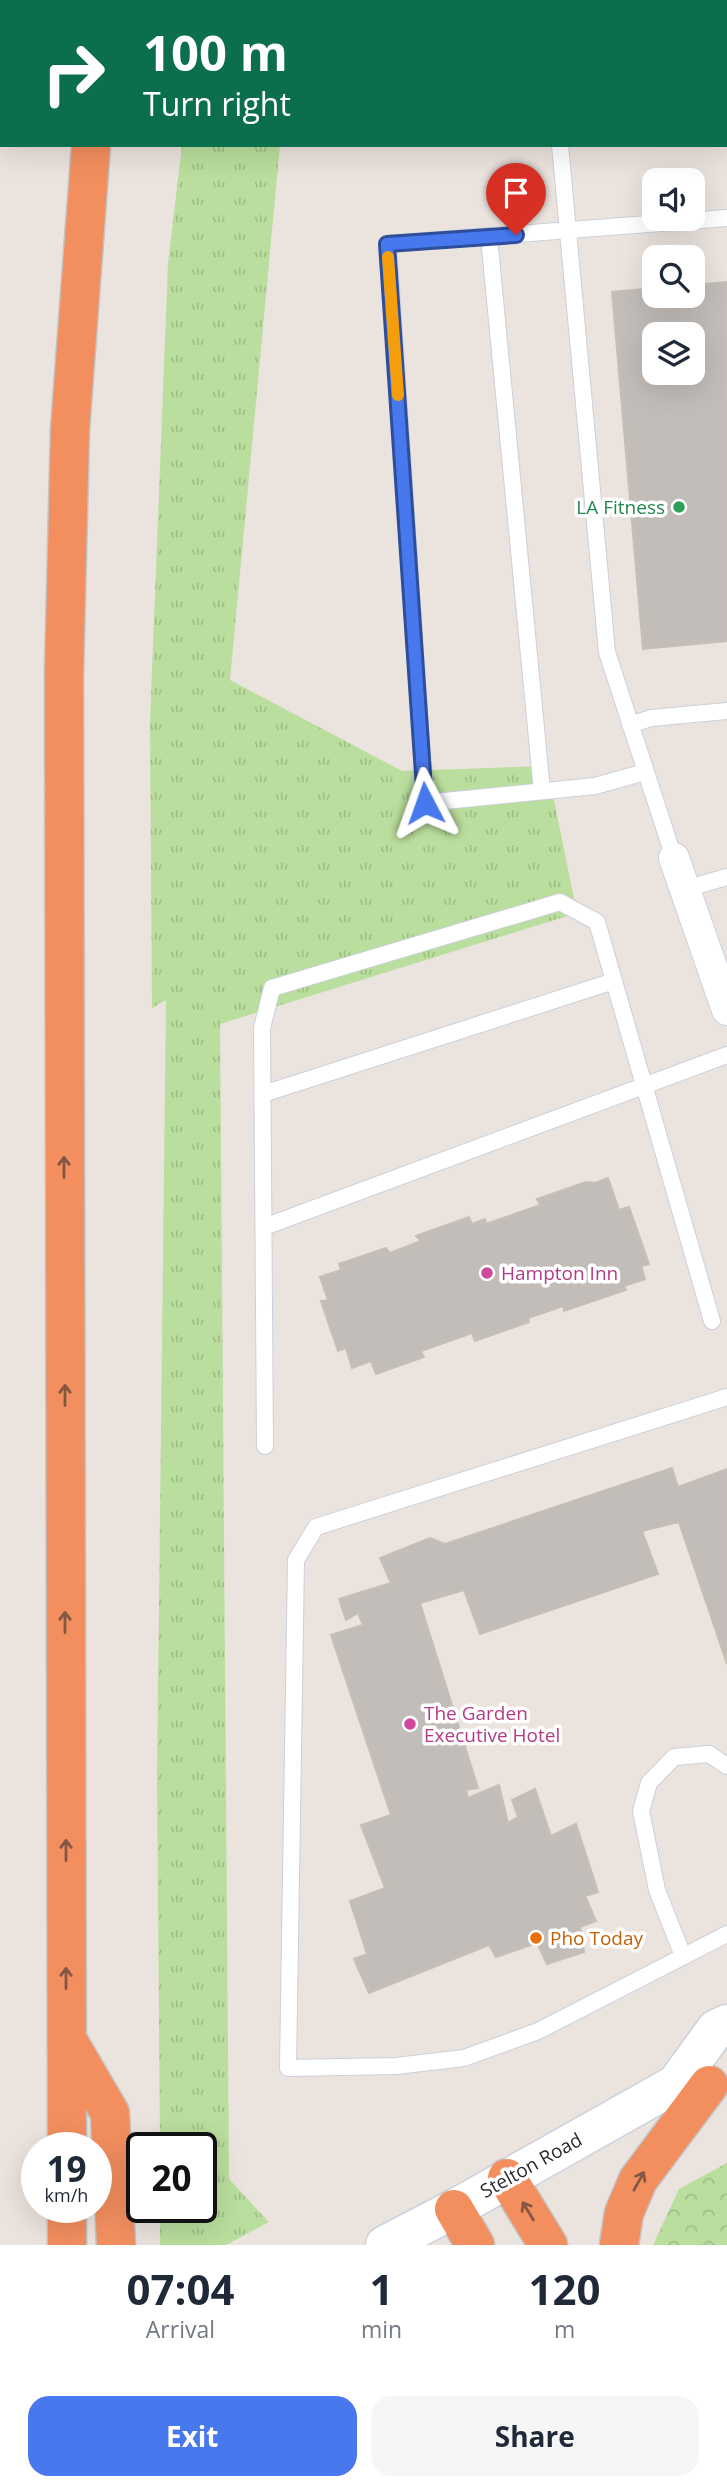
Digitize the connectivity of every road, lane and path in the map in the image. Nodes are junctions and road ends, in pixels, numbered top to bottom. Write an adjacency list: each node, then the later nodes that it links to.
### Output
1 (91, 147): 26 (highway, one-way to 1)
2 (560, 147): 4 (lane)
3 (727, 218): 4 (lane)
4 (569, 231): 5 (lane); 7 (lane)
5 (489, 237): 9 (lane); 9 (lane)
6 (727, 711): 7 (lane)
7 (630, 725): 8 (lane)
8 (645, 772): 9 (lane); 10 (lane)
9 (542, 791)
10 (674, 858): 12 (street)
11 (727, 877): 12 (lane)
12 (685, 889): 14 (street)
13 (614, 981): 16 (lane); 17 (lane); 17 (lane)
14 (727, 1010)
15 (727, 1055): 16 (lane)
16 (645, 1087): 18 (lane); 19 (lane)
17 (262, 1094): 18 (lane)
18 (264, 1227): 21 (lane)
19 (712, 1321)
20 (727, 1397): 24 (lane)
21 (265, 1446)
22 (727, 1766): 24 (lane)
23 (727, 1934): 24 (lane)
24 (683, 1956)
25 (727, 2024): 27 (main road, Stelton Road)
26 (66, 2039): 28 (highway); 33 (highway)
27 (704, 2084): 29 (main road, Stelton Road); 37 (highway, one-way to 27)
28 (67, 2132)
29 (508, 2178): 30 (main road, Stelton Road); 36 (highway, one-way to 29)
30 (454, 2209): 34 (main road, Stelton Road); 35 (highway)
31 (67, 2223): 32 (highway)
32 (67, 2245)
33 (116, 2245)
34 (385, 2245)
35 (475, 2245)
36 (548, 2245)
37 (619, 2245)

